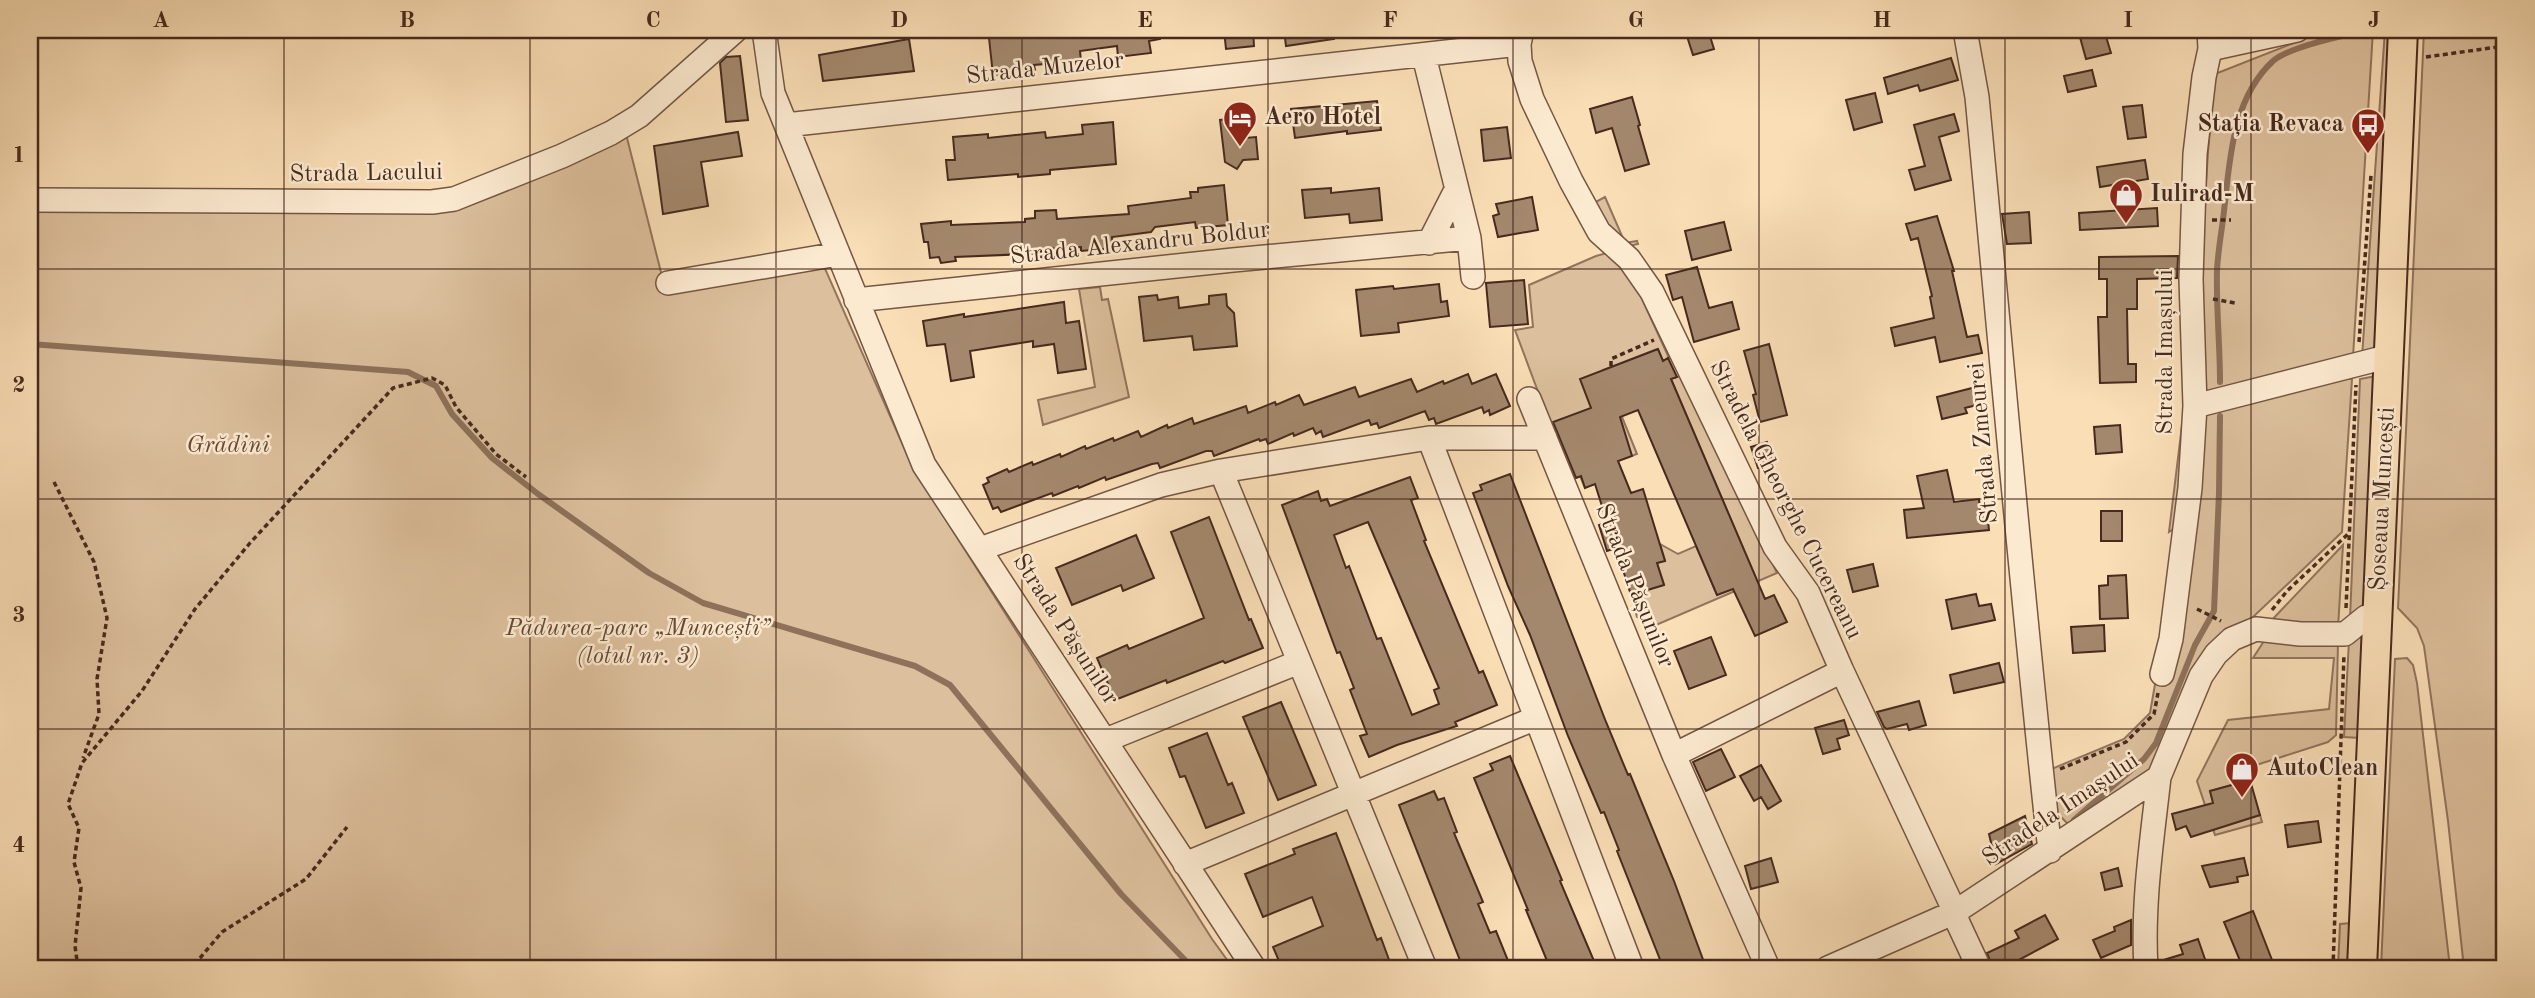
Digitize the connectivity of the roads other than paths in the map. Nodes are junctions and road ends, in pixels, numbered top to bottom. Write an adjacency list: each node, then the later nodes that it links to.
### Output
1 (736, 30): 11 (street, Strada Lacului)
2 (764, 30): 9 (street, Strada Pășunilor)
3 (1965, 30): 34 (street, Strada Zmeurei)
4 (2297, 30): 7 (street)
5 (2403, 30): 18 (main road, Șoseaua Muncești)
6 (1520, 37): 8 (street, Strada Muzelor); 27 (street, Stradela Gheorghe Cucereanu)
7 (2209, 40): 20 (street, Strada Imașului)
8 (1424, 57): 9 (street, Strada Muzelor); 10 (street)
9 (786, 125): 14 (street, Strada Pășunilor)
10 (1456, 190): 12 (street); 13 (street)
11 (30, 200)
12 (1469, 239): 13 (street, Strada Alexandru Boldur); 15 (street)
13 (1429, 243): 17 (street, Strada Alexandru Boldur)
14 (838, 254): 16 (street); 17 (street, Strada Pășunilor)
15 (1473, 277)
16 (668, 283)
17 (856, 300): 24 (street, Strada Pășunilor)
18 (2390, 356): 20 (street); 25 (main road, Șoseaua Muncești)
19 (1529, 399): 22 (street, Strada Pășunilor)
20 (2195, 406): 28 (street, Strada Imașului)
21 (1429, 438): 22 (street, Strada Pășunilor); 23 (street, Strada Pășunilor); 29 (street)
22 (1545, 438): 31 (street, Strada Pășunilor)
23 (1221, 471): 24 (street, Strada Pășunilor); 26 (street)
24 (980, 549): 30 (street, Strada Pășunilor)
25 (2378, 615): 32 (street, Stradela Imașului); 44 (main road, Șoseaua Muncești)
26 (1299, 662): 30 (street, Strada Pășunilor); 33 (street)
27 (1842, 671): 31 (street); 36 (street, Stradela Gheorghe Cucereanu)
28 (2162, 674)
29 (1536, 718): 33 (street); 39 (street)
30 (1105, 740): 35 (street, Strada Pășunilor)
31 (1674, 755): 40 (street, Strada Pășunilor)
32 (2160, 777): 34 (street, Stradela Imașului); 43 (street)
33 (1353, 793): 35 (street); 38 (street)
34 (2050, 851): 36 (street, Stradela Imașului)
35 (1185, 864): 37 (street, Strada Pășunilor)
36 (1955, 912): 41 (street, Stradela Imașului); 42 (street, Stradela Gheorghe Cucereanu)
37 (1254, 968)
38 (1425, 968)
39 (1632, 968)
40 (1768, 968)
41 (1828, 968)
42 (1979, 968)
43 (2146, 968)
44 (2362, 968)

